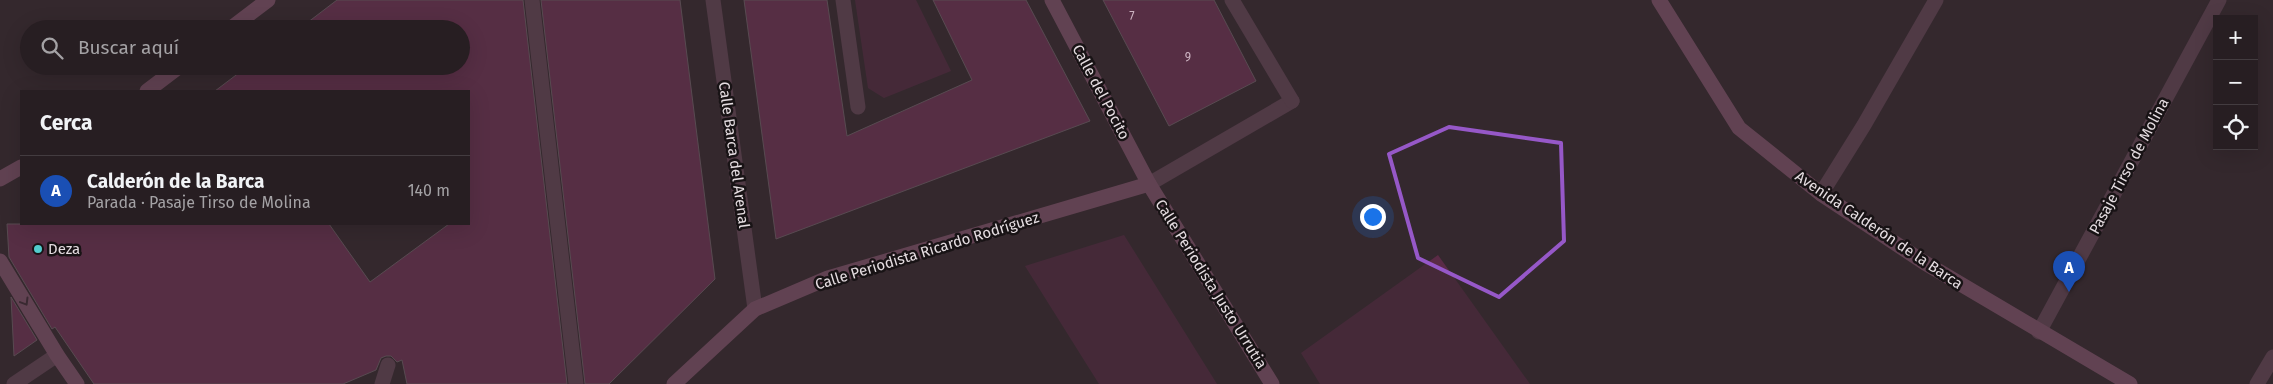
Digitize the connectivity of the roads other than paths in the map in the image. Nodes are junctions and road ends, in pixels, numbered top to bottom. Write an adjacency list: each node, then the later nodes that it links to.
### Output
1 (268, 0): 10 (street)
2 (532, 0): 27 (street)
3 (713, 0): 19 (street, Calle Barca del Arenal)
4 (843, 0): 13 (street)
5 (1052, 0): 16 (street, Calle del Pocito)
6 (1232, 0): 16 (street)
7 (1659, 0): 17 (street, Avenida Calderón de la Barca)
8 (1936, 0): 17 (street)
9 (2219, 0): 20 (street, Pasaje Tirso de Molina)
10 (242, 20)
11 (168, 75): 12 (street)
12 (148, 90)
13 (858, 108)
14 (20, 167): 15 (street)
15 (0, 179)
16 (1149, 184): 19 (street, Calle Periodista Ricardo Rodríguez); 29 (street, Calle Periodista Justo Urrutia)
17 (1821, 194): 20 (street, Avenida Calderón de la Barca)
18 (0, 261): 21 (street, one-way to 21)
19 (755, 309): 28 (street, Calle Periodista Ricardo Rodríguez)
20 (2039, 332): 30 (street, Avenida Calderón de la Barca)
21 (57, 356): 24 (street); 25 (street)
22 (2273, 357): 31 (street)
23 (388, 365): 26 (street)
24 (14, 384)
25 (77, 384)
26 (382, 384)
27 (576, 384)
28 (674, 384)
29 (1272, 384)
30 (2130, 384)
31 (2257, 384)

